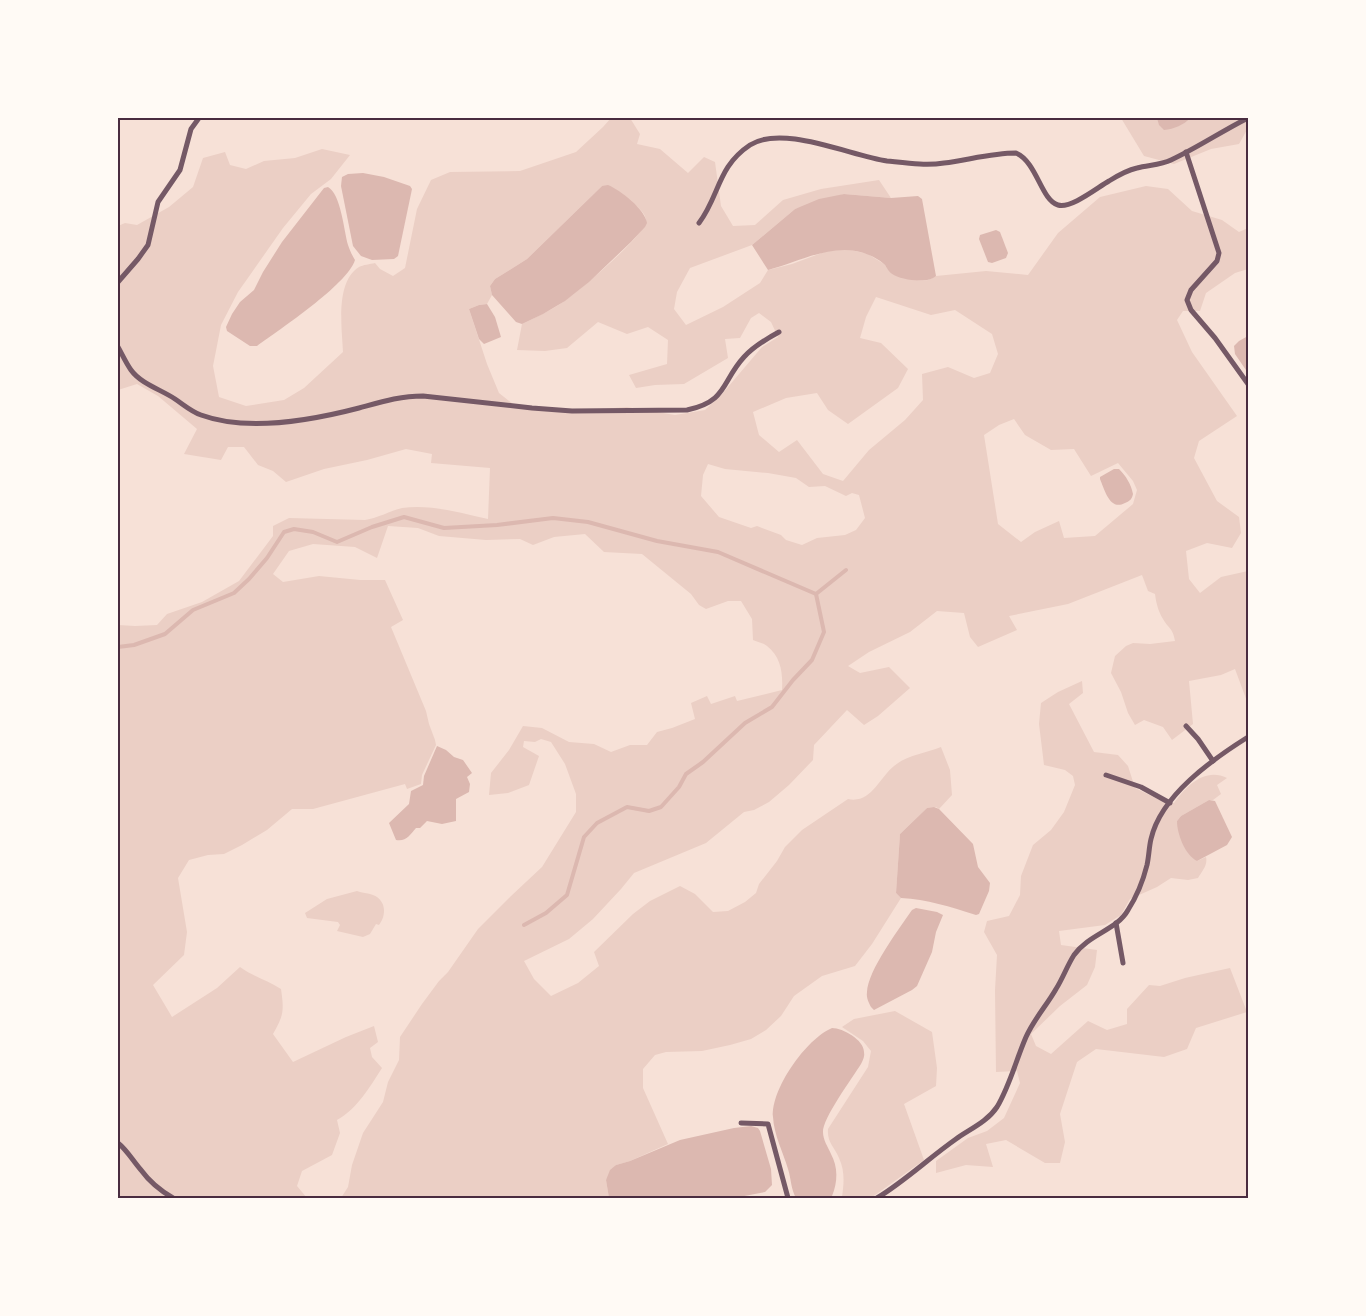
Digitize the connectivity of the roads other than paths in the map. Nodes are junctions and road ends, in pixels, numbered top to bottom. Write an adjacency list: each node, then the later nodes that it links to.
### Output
1 (199, 118): 5 (street)
2 (1248, 118): 3 (street)
3 (1186, 152): 4 (street); 8 (street)
4 (699, 223)
5 (118, 282)
6 (779, 332): 7 (street)
7 (118, 347)
8 (1248, 384)
9 (1186, 726): 11 (street)
10 (1248, 737): 11 (street)
11 (1213, 761): 13 (street)
12 (1106, 775): 13 (street)
13 (1170, 803): 14 (street)
14 (1116, 923): 15 (street); 20 (street)
15 (1123, 962)
16 (741, 1123): 19 (street)
17 (118, 1143): 18 (street)
18 (174, 1198)
19 (788, 1198)
20 (877, 1198)

